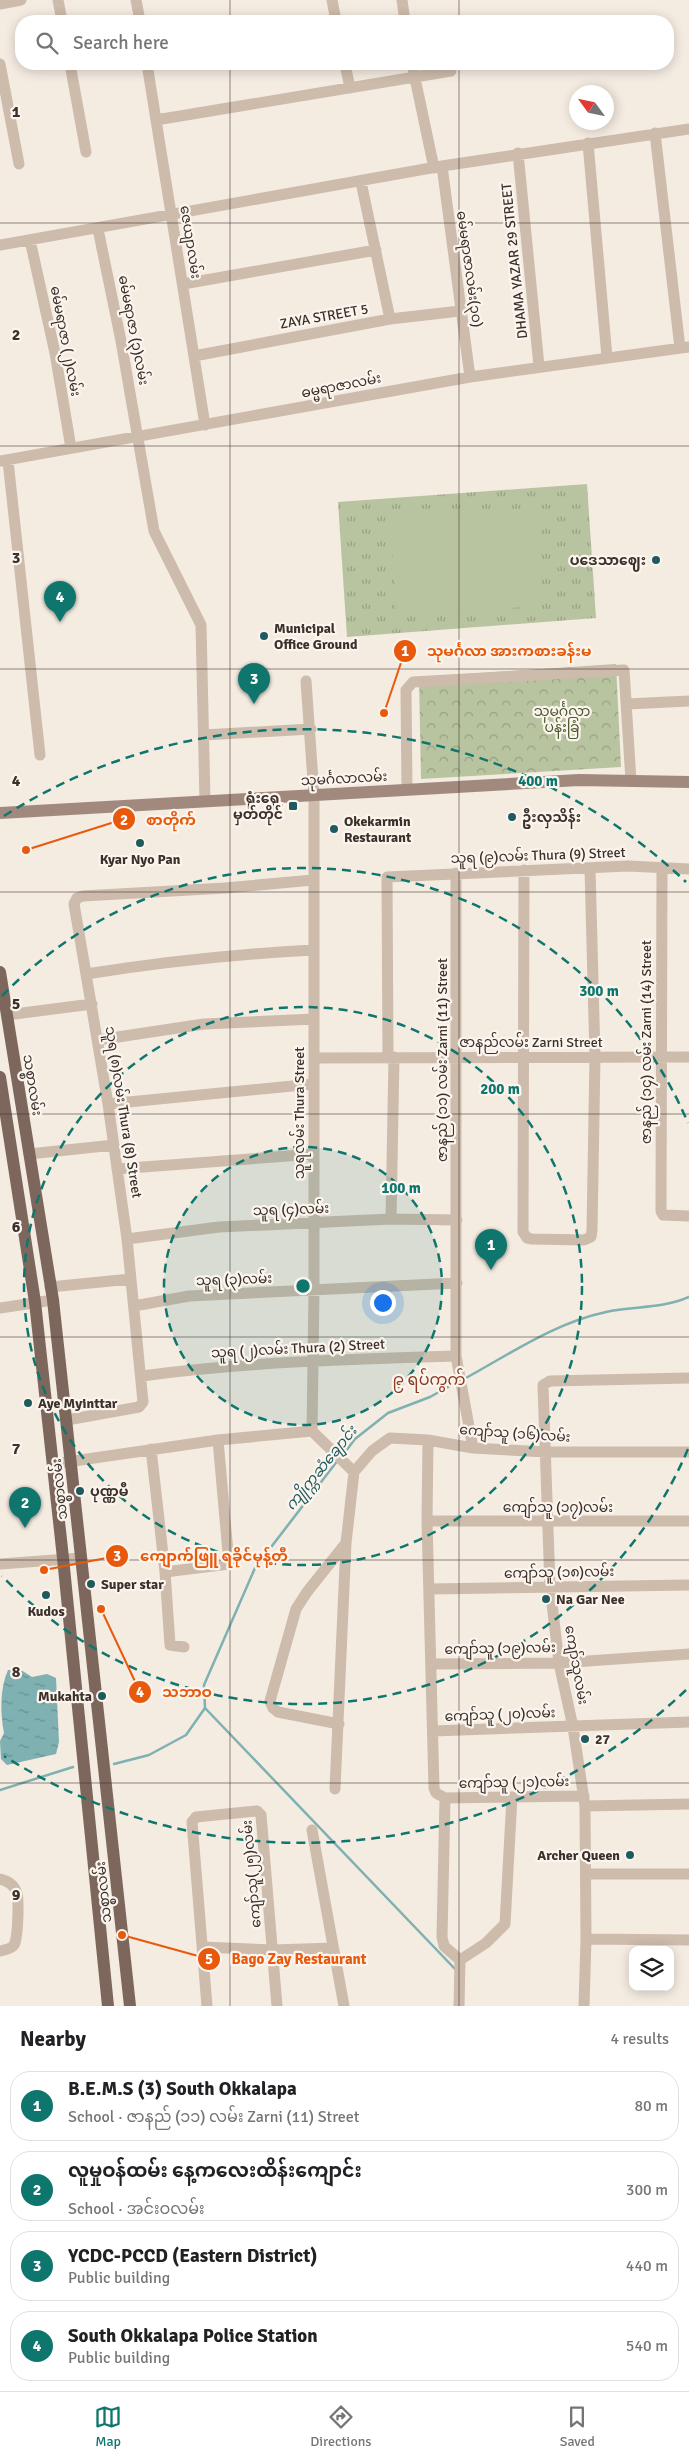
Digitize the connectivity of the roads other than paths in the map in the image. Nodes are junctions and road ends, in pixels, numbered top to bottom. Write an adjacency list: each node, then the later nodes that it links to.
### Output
1 (21, 0): 6 (street)
2 (58, 0): 7 (street)
3 (136, 0): 8 (street)
4 (332, 0): 9 (street)
5 (402, 0): 10 (street)
6 (0, 4)
7 (61, 15)
8 (139, 15)
9 (334, 15)
10 (404, 15)
11 (0, 64): 25 (street)
12 (71, 70): 23 (street)
13 (148, 70): 19 (street, ဇေယျာလမ်း)
14 (346, 70): 18 (street)
15 (413, 70): 17 (street, ဓမ်မရာဇာလမ်း(၃၀))
16 (450, 71): 17 (street)
17 (414, 78): 18 (street); 26 (street, ဓမ်မရာဇာလမ်း(၃၀))
18 (350, 88): 19 (street)
19 (156, 120): 28 (street, ဇေယျာလမ်း)
20 (689, 129): 21 (street)
21 (655, 133): 22 (street); 36 (street)
22 (588, 143): 24 (street); 38 (street)
23 (86, 152)
24 (518, 153): 26 (street); 39 (street, DHAMA YAZAR 29 STREET)
25 (19, 164)
26 (438, 167): 27 (street); 34 (street, ဓမ်မရာဇာလမ်း(၃၀))
27 (361, 182): 28 (street); 32 (street)
28 (172, 215): 29 (street); 33 (street, ဇေယျာလမ်း)
29 (98, 229): 30 (street); 42 (street, ဓမ်မရာဇာ (၃)လမ်း)
30 (30, 240): 31 (street); 43 (street, ဓမ်မရာဇာ (၂)လမ်း)
31 (0, 244)
32 (376, 250): 33 (street); 35 (street)
33 (183, 284): 37 (street, ဇေယျာလမ်း)
34 (460, 311): 35 (street, ZAYA STREET 5); 40 (street, ဓမ်မရာဇာလမ်း(၃၀))
35 (390, 319): 37 (street, ZAYA STREET 5)
36 (684, 348): 38 (street, ဓမ္မရာဇာလမ်း)
37 (194, 356): 41 (street, ဇေယျာလမ်း)
38 (607, 357): 39 (street, ဓမ္မရာဇာလမ်း)
39 (539, 366): 40 (street, ဓမ္မရာဇာလမ်း)
40 (470, 377): 41 (street, ဓမ္မရာဇာလမ်း)
41 (206, 425): 42 (street, ဓမ္မရာဇာလမ်း)
42 (138, 437): 43 (street, ဓမ္မရာဇာလမ်း); 49 (street, ဓမ်မရာဇာ (၃)လမ်း)
43 (71, 448): 44 (street, ဓမ္မရာဇာလမ်း)
44 (2, 460): 50 (street)
45 (306, 681): 48 (street, သူရလမ်း Thura Street)
46 (689, 701): 47 (street)
47 (627, 704): 51 (street); 53 (street)
48 (311, 729): 49 (street); 54 (street, သူရလမ်း Thura Street)
49 (204, 735): 55 (street, ဓမ်မရာဇာ (၃)လမ်း)
50 (40, 755)
51 (631, 781): 52 (main road, သုမင်္ဂလာလမ်း); 53 (main road, သုမင်္ဂလာလမ်း)
52 (689, 782)
53 (407, 790): 54 (main road, သုမင်္ဂလာလမ်း)
54 (314, 795): 55 (main road, သုမင်္ဂလာလမ်း); 62 (street, သူရလမ်း Thura Street)
55 (205, 801): 56 (main road, သုမင်္ဂလာလမ်း)
56 (0, 813)
57 (590, 868): 58 (street, သူရ (၉)လမ်း Thura (9) Street); 60 (street, သူရ (၉)လမ်း Thura (9) Street); 74 (street)
58 (662, 868): 59 (street, သူရ (၉)လမ်း Thura (9) Street); 75 (street, ဇာနည် (၁၄) လမ်း Zarni (14) Street)
59 (689, 869)
60 (524, 870): 61 (street, သူရ (၉)လမ်း Thura (9) Street); 73 (street)
61 (456, 873): 71 (street, သူရ (၉)လမ်း Thura (9) Street); 72 (street, ဇာနည် (၁၁) လမ်း Zarni (11) Street)
62 (313, 880): 63 (street, သူရလမ်း Thura Street); 65 (street, သူရ (၈)လမ်း Thura (8) Street)
63 (313, 950): 65 (street); 68 (street, သူရလမ်း Thura Street)
64 (0, 972): 67 (main road, သစ္စာလမ်း)
65 (86, 974): 66 (street, သူရ (၈)လမ်း Thura (8) Street)
66 (92, 1004): 67 (street); 70 (street, သူရ (၈)လမ်း Thura (8) Street)
67 (7, 1015): 69 (main road, သစ္စာလမ်း)
68 (314, 1019): 70 (street); 77 (street, သူရလမ်း Thura Street)
69 (5, 1033): 82 (main road, သစ္စာလမ်း)
70 (98, 1040): 80 (street, သူရ (၈)လမ်း Thura (8) Street)
71 (391, 1057): 72 (street, ဇာနည်လမ်း Zarni Street); 77 (street, ဇာနည်လမ်း Zarni Street); 86 (street)
72 (457, 1057): 73 (street, ဇာနည်လမ်း Zarni Street); 87 (street, ဇာနည် (၁၁) လမ်း Zarni (11) Street)
73 (524, 1057): 74 (street, ဇာနည်လမ်း Zarni Street); 74 (street)
74 (595, 1057): 75 (street, ဇာနည်လမ်း Zarni Street)
75 (661, 1057): 76 (street, ဇာနည်လမ်း Zarni Street); 85 (street, ဇာနည် (၁၄) လမ်း Zarni (14) Street)
76 (689, 1057)
77 (314, 1058): 79 (street, သူရလမ်း Thura Street)
78 (0, 1077): 95 (main road, သစ္စာလမ်း)
79 (313, 1084): 80 (street); 83 (street, သူရလမ်း Thura Street)
80 (108, 1104): 81 (street, သူရ (၈)လမ်း Thura (8) Street)
81 (114, 1145): 82 (street); 84 (street, သူရ (၈)လမ်း Thura (8) Street)
82 (29, 1154): 92 (main road, သစ္စာလမ်း)
83 (314, 1154): 84 (street); 88 (street, သူရလမ်း Thura Street)
84 (117, 1169): 89 (street, သူရ (၈)လမ်း Thura (8) Street)
85 (689, 1216)
86 (391, 1219): 87 (street, သူရ (၄)လမ်း); 88 (street, သူရ (၄)လမ်း)
87 (457, 1220): 91 (street, ဇာနည် (၁၁) လမ်း Zarni (11) Street)
88 (314, 1222): 89 (street, သူရ (၄)လမ်း); 93 (street, သူရလမ်း Thura Street)
89 (127, 1239): 90 (street, သူရ (၈)လမ်း Thura (8) Street)
90 (131, 1279): 92 (street); 96 (street, သူရ (၈)လမ်း Thura (8) Street)
91 (457, 1283): 93 (street, သူရ (၃)လမ်း); 99 (street, ဇာနည် (၁၁) လမ်း Zarni (11) Street)
92 (50, 1287): 94 (main road, သစ္စာလမ်း)
93 (314, 1291): 96 (street, သူရ (၃)လမ်း); 98 (street, သူရလမ်း Thura Street)
94 (53, 1300): 95 (street); 102 (main road, သစ္စာလမ်း)
95 (34, 1302): 97 (street); 111 (main road, သစ္စာလမ်း)
96 (134, 1306): 100 (street, သူရ (၈)လမ်း Thura (8) Street)
97 (0, 1308)
98 (313, 1360): 99 (street, သူရ (၂)လမ်း Thura (2) Street); 100 (street, သူရ (၂)လမ်း Thura (2) Street); 103 (street, သူရလမ်း Thura Street)
99 (456, 1361): 106 (street, ဇာနည် (၁၁) လမ်း Zarni (11) Street)
100 (142, 1376): 102 (street, သူရ (၈)လမ်း Thura (8) Street)
101 (689, 1378): 108 (street, ကျော်သူလမ်း)
102 (67, 1420): 110 (main road, သစ္စာလမ်း)
103 (312, 1431): 104 (street); 112 (street)
104 (218, 1440): 107 (street); 120 (street)
105 (428, 1440): 106 (street, ကျော်သူ (၁၆)လမ်း); 112 (street, ကျော်သူ (၁၆)လမ်း); 113 (street)
106 (473, 1448): 108 (street, ကျော်သူ (၁၆)လမ်း)
107 (151, 1449): 110 (street); 120 (street)
108 (546, 1452): 109 (street, ကျော်သူ (၁၆)လမ်း); 114 (street, ကျော်သူလမ်း)
109 (689, 1452)
110 (71, 1460): 111 (street); 118 (main road, သစ္စာလမ်း)
111 (53, 1464): 117 (main road, သစ္စာလမ်း)
112 (350, 1468): 116 (street)
113 (427, 1521): 114 (street, ကျော်သူ (၁၇)လမ်း); 123 (street)
114 (549, 1522): 115 (street, ကျော်သူ (၁၇)လမ်း); 122 (street, ကျော်သူလမ်း)
115 (689, 1522)
116 (346, 1543): 129 (street); 129 (street)
117 (63, 1558): 118 (street); 119 (street); 148 (main road, သစ္စာလမ်း)
118 (80, 1558): 149 (main road, သစ္စာလမ်း)
119 (0, 1564)
120 (165, 1572): 124 (street)
121 (689, 1585): 122 (street, ကျော်သူ (၁၈)လမ်း)
122 (550, 1587): 123 (street, ကျော်သူ (၁၈)လမ်း); 126 (street, ကျော်သူလမ်း)
123 (429, 1588): 127 (street)
124 (184, 1647)
125 (689, 1654): 126 (street, ကျော်သူ (၁၉)လမ်း)
126 (559, 1663): 127 (street, ကျော်သူ (၁၉)လမ်း); 130 (street, ကျော်သူလမ်း)
127 (431, 1664): 131 (street)
128 (689, 1722): 130 (street, ကျော်သူ (၂၀)လမ်း)
129 (338, 1724): 132 (street)
130 (573, 1727): 131 (street, ကျော်သူ (၂၀)လမ်း); 135 (street, ကျော်သူလမ်း)
131 (432, 1731): 134 (street)
132 (335, 1789)
133 (512, 1797): 134 (street, ကျော်သူ (၂၁)လမ်း); 135 (street, ကျော်သူ (၂၁)လမ်း); 147 (street)
134 (445, 1798): 147 (street)
135 (585, 1801): 136 (street, ကျော်သူ (၂၁)လမ်း); 138 (street, ကျော်သူလမ်း)
136 (689, 1804)
137 (312, 1830): 144 (street)
138 (587, 1874): 139 (street); 141 (street, ကျော်သူလမ်း)
139 (689, 1874)
140 (4, 1880): 146 (street)
141 (586, 1939): 142 (street); 158 (street, ကျော်သူလမ်း)
142 (689, 1940)
143 (203, 1947): 145 (street, ကျော်သူ(၂၅)လမ်း); 145 (street, ကျော်သူ(၂၅)လမ်း); 154 (street, ကျော်သူ(၂၅)လမ်း)
144 (333, 1948): 145 (street); 156 (street)
145 (273, 1950): 155 (street, ကျော်သူ(၂၅)လမ်း)
146 (0, 1951)
147 (460, 1960): 157 (street)
148 (106, 1987): 150 (main road); 151 (main road, သစ္စာလမ်း)
149 (129, 1991): 152 (main road, သစ္စာလမ်း); 153 (main road)
150 (100, 2006)
151 (108, 2006)
152 (130, 2006)
153 (136, 2006)
154 (207, 2006)
155 (278, 2006)
156 (344, 2006)
157 (458, 2006)
158 (584, 2006)

